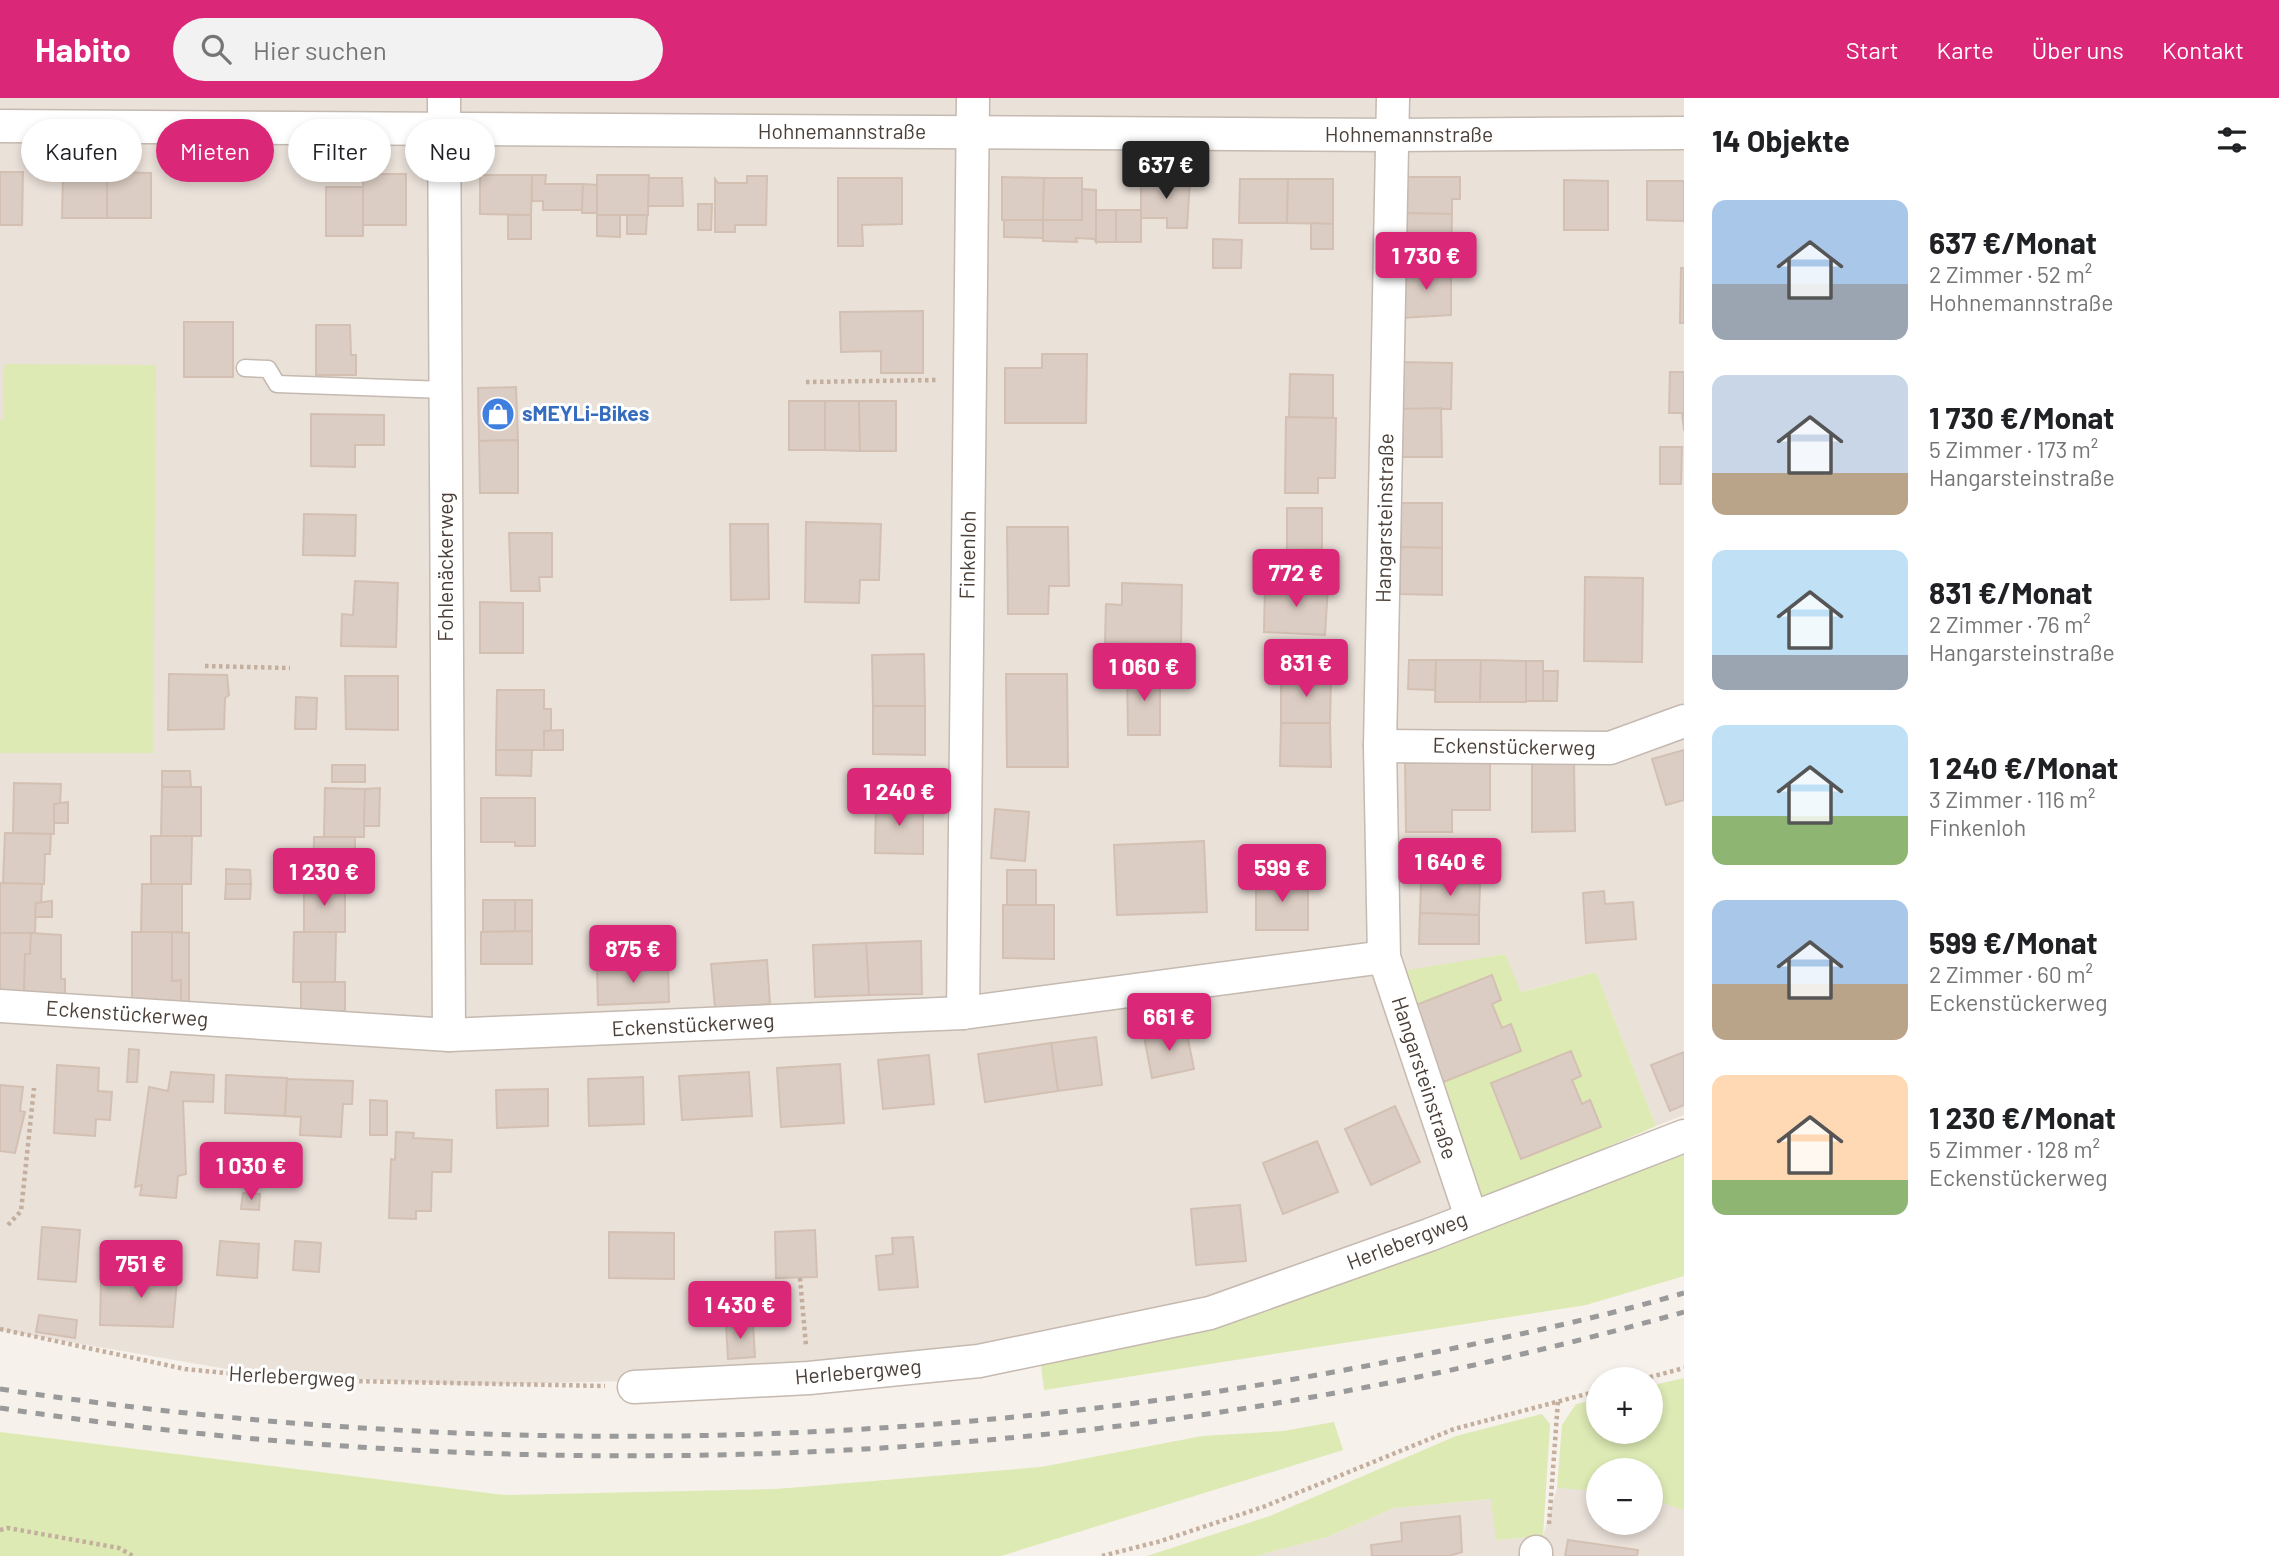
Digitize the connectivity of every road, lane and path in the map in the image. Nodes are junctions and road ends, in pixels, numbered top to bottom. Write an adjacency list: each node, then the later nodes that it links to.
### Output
1 (444, 98): 4 (street, Fohlenäckerweg)
2 (973, 98): 8 (street, Finkenloh)
3 (1393, 98): 10 (street, Hangarsteinstraße)
4 (444, 119)
5 (0, 126): 6 (street, Hohnemannstraße)
6 (405, 131)
7 (495, 132): 8 (street, Hohnemannstraße)
8 (973, 132): 10 (street, Hohnemannstraße); 13 (street, Finkenloh)
9 (1684, 133): 10 (street, Hohnemannstraße)
10 (1393, 135): 19 (street, Hangarsteinstraße)
11 (444, 182): 15 (street, Fohlenäckerweg)
12 (245, 368): 15 (lane)
13 (970, 379): 14 (path); 22 (street, Finkenloh)
14 (806, 382)
15 (445, 390): 23 (street, Fohlenäckerweg)
16 (205, 666): 17 (path)
17 (290, 668)
18 (1684, 721): 19 (street, Eckenstückerweg)
19 (1380, 746): 20 (street, Hangarsteinstraße)
20 (1384, 957): 22 (street, Eckenstückerweg); 26 (street, Hangarsteinstraße)
21 (0, 1006): 23 (street, Eckenstückerweg)
22 (963, 1013): 23 (street, Eckenstückerweg)
23 (449, 1035)
24 (34, 1088): 27 (path)
25 (1684, 1136): 26 (street, Herlebergweg)
26 (1471, 1217): 32 (street, Herlebergweg)
27 (8, 1225)
28 (800, 1278): 32 (path)
29 (0, 1329): 33 (path, Herlebergweg)
30 (1684, 1368): 31 (path)
31 (1663, 1374)
32 (809, 1378): 33 (street, Herlebergweg)
33 (634, 1387)
34 (1586, 1394): 35 (path)
35 (1558, 1401): 37 (path); 39 (path)
36 (0, 1529): 38 (path)
37 (1536, 1554)
38 (133, 1556)
39 (1102, 1556)

